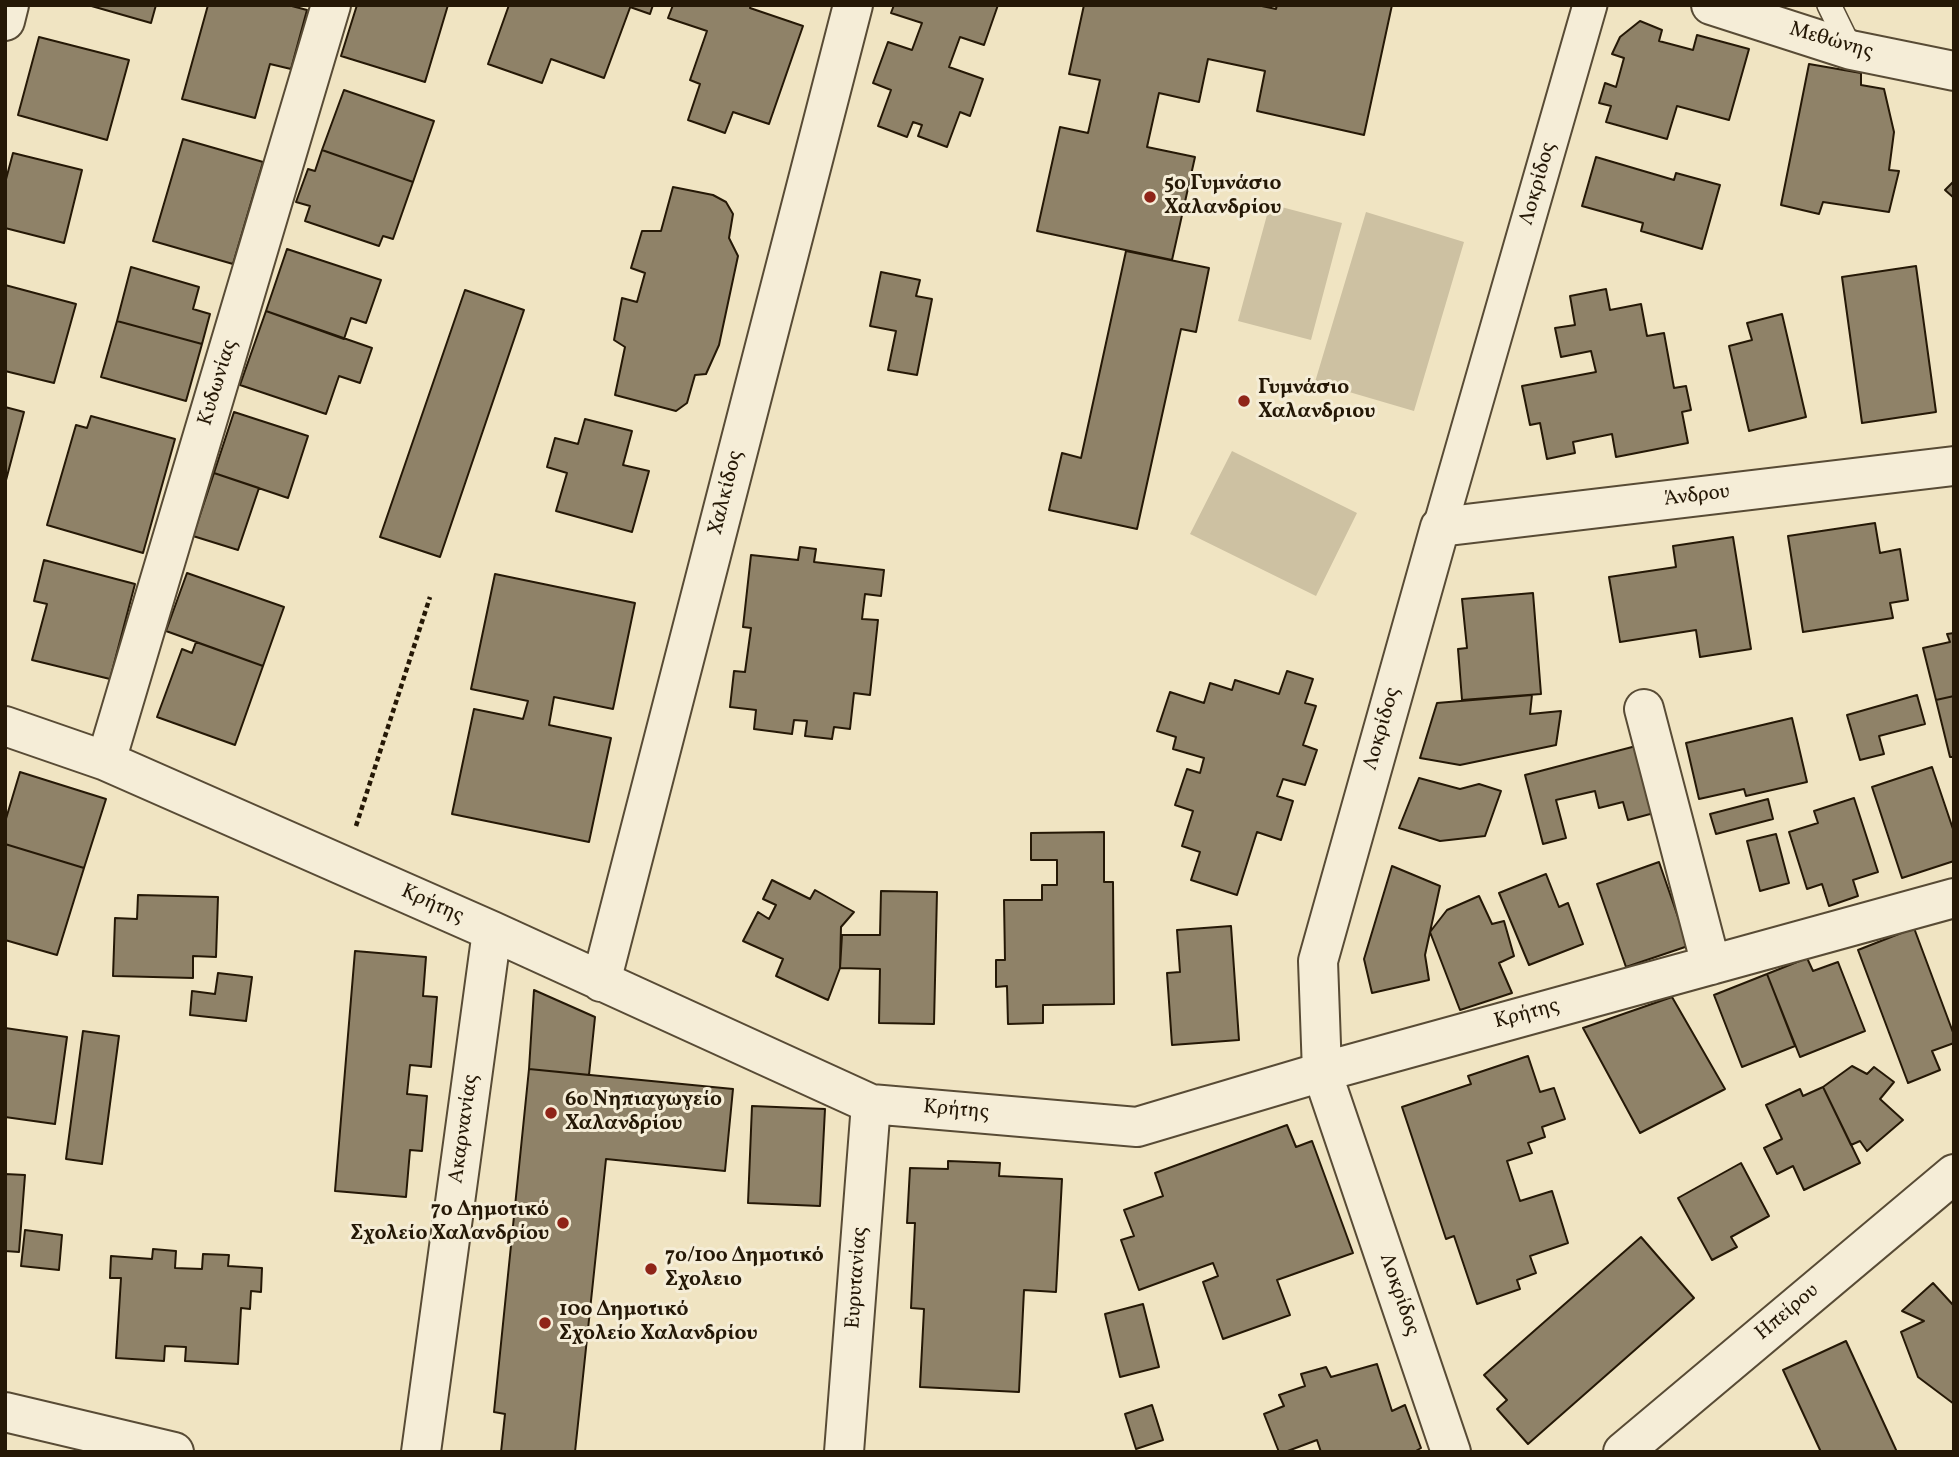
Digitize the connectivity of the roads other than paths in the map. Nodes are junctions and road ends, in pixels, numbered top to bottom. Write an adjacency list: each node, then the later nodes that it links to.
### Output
1 (9, 5): 7 (street)
2 (331, 5): 14 (street, Κυδωνίας)
3 (853, 5): 18 (street, Χαλκίδος)
4 (1590, 5): 11 (street, Λοκρίδος)
5 (1711, 5): 8 (street, Μεθώνης)
6 (1829, 5): 8 (lane)
7 (5, 22)
8 (1851, 50): 9 (street, Μεθώνης)
9 (1954, 71)
10 (1954, 466): 11 (street, Άνδρου)
11 (1440, 527): 19 (street, Λοκρίδος)
12 (1644, 709): 17 (street)
13 (5, 726): 14 (street, Κρήτης)
14 (106, 761): 16 (street, Κρήτης)
15 (1954, 898): 17 (street, Κρήτης)
16 (492, 931): 18 (street, Κρήτης); 24 (street, Ακαρνανίας)
17 (1711, 965): 19 (street, Κρήτης)
18 (601, 982): 20 (street, Κρήτης)
19 (1322, 1072): 20 (street, Κρήτης); 26 (street, Λοκρίδος)
20 (871, 1104): 25 (street, Ευρυτανίας)
21 (1947, 1192): 27 (street, Ηπείρου)
22 (5, 1412): 23 (street)
23 (174, 1452)
24 (421, 1452)
25 (845, 1452)
26 (1451, 1452)
27 (1623, 1452)

